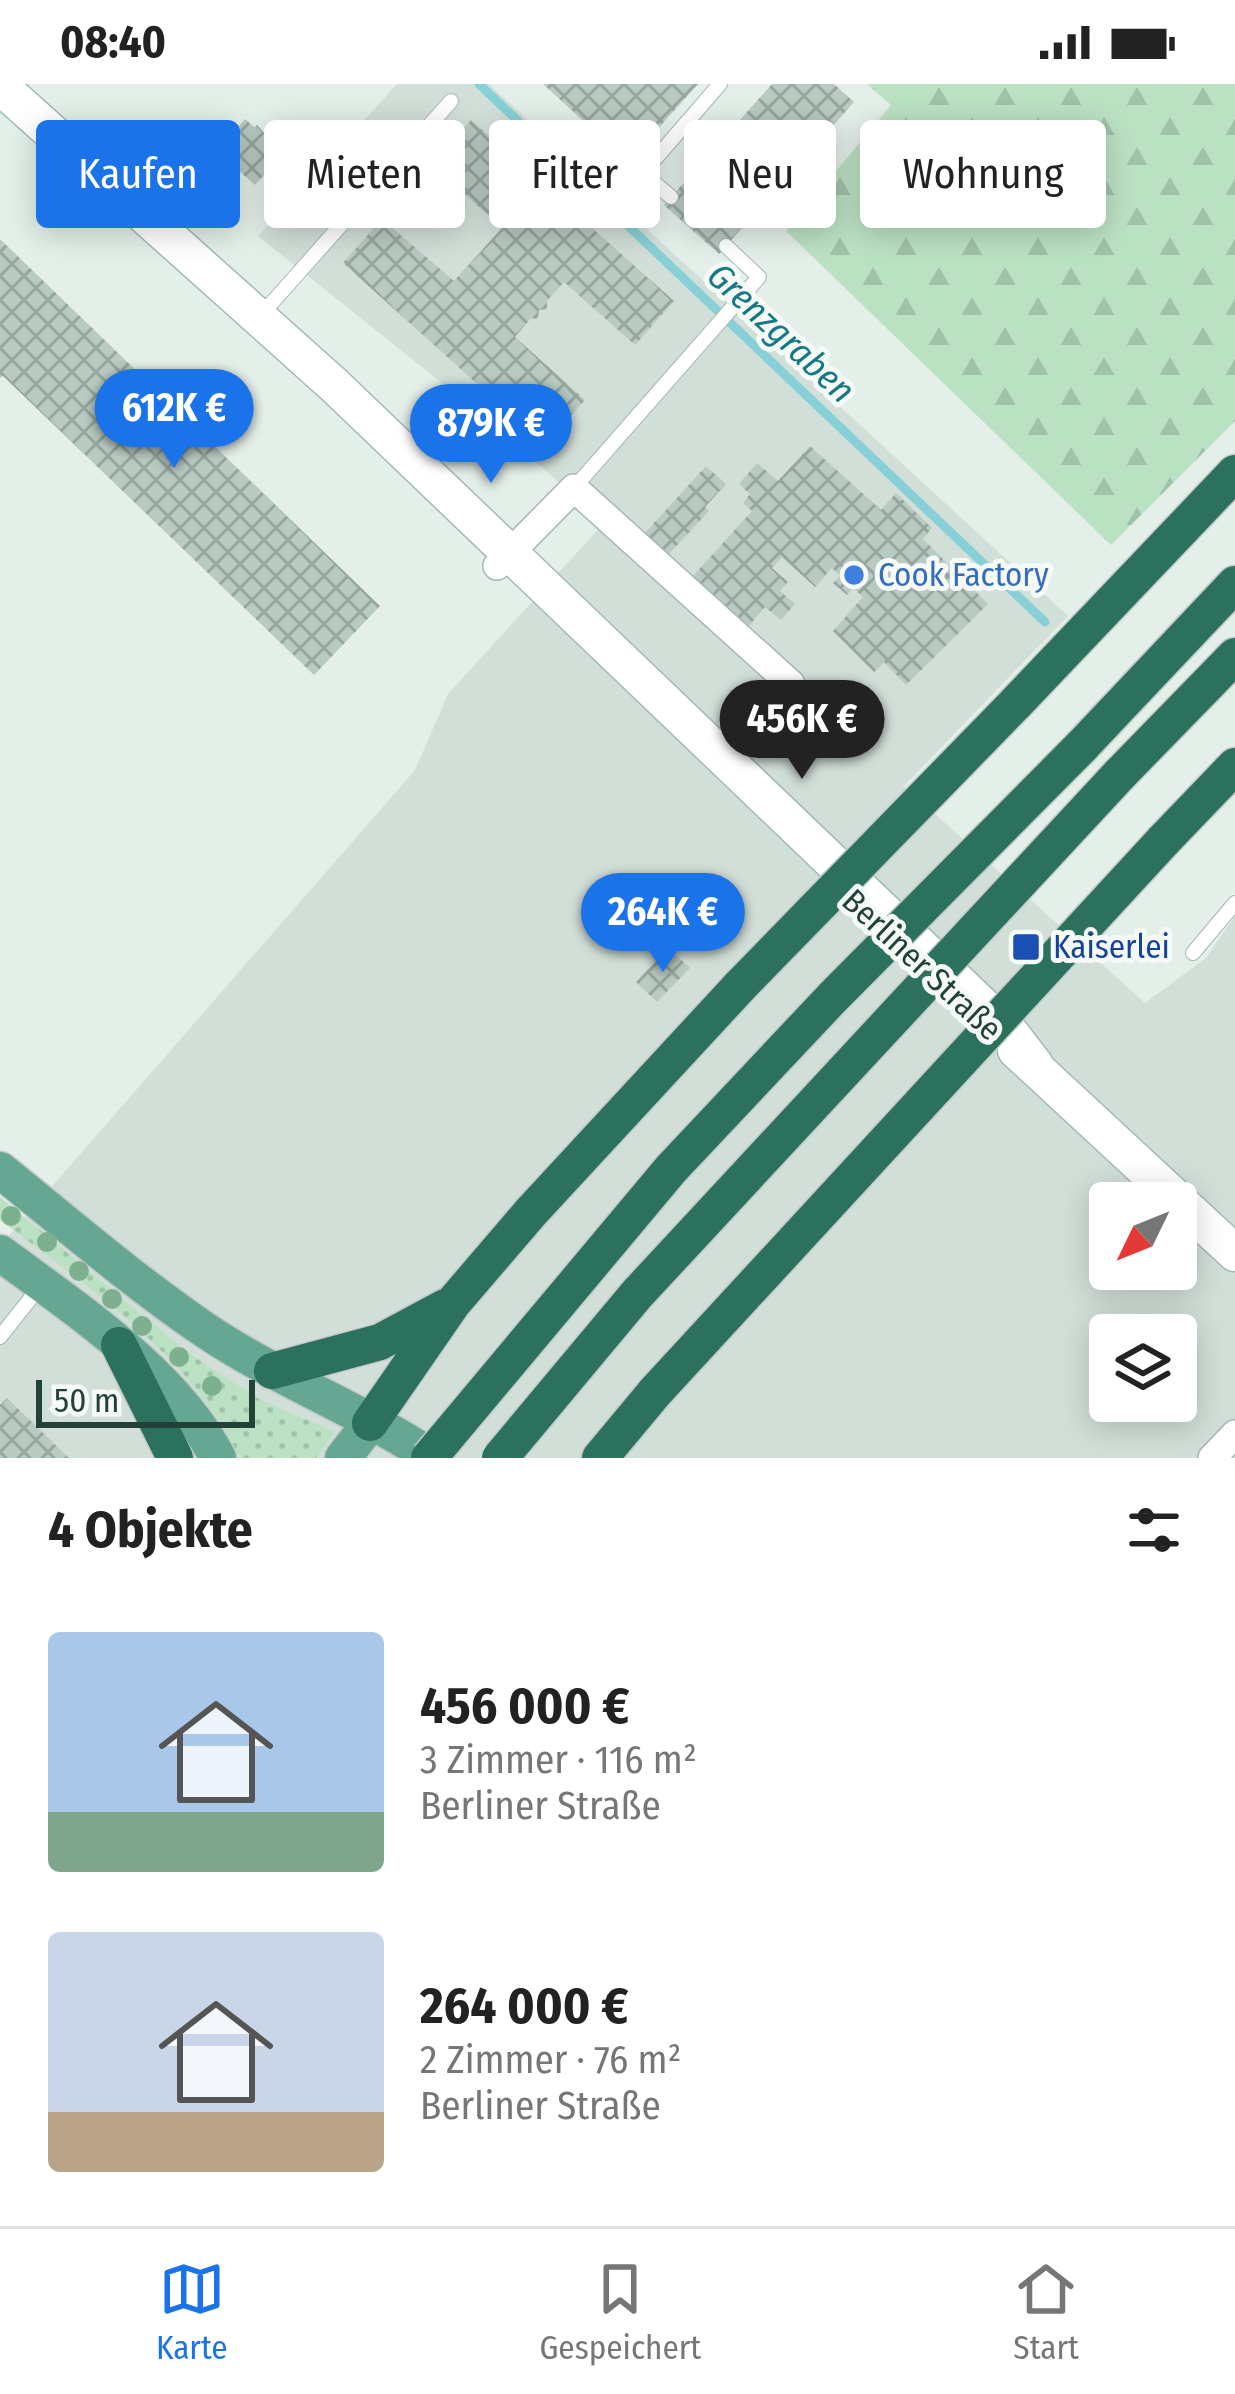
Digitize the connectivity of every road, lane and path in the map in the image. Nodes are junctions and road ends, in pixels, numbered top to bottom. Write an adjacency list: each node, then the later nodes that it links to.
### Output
1 (720, 84): 4 (lane)
2 (0, 86): 6 (main road, Berliner Straße)
3 (451, 101): 6 (lane)
4 (671, 197)
5 (726, 246): 8 (lane)
6 (258, 318): 9 (main road, Berliner Straße)
7 (1235, 473): 20 (highway, bridge)
8 (574, 488): 9 (street); 12 (street)
9 (503, 560): 18 (main road, Berliner Straße)
10 (1235, 584): 30 (highway, bridge)
11 (1235, 656): 31 (highway, bridge)
12 (791, 684)
13 (1235, 766): 26 (highway, bridge)
14 (1235, 903): 15 (lane)
15 (1192, 953)
16 (0, 1170): 23 (main road)
17 (0, 1253): 19 (main road)
18 (1235, 1253)
19 (42, 1284): 21 (lane); 22 (main road)
20 (453, 1303): 23 (highway); 24 (highway)
21 (0, 1337)
22 (119, 1345): 27 (highway); 28 (main road)
23 (272, 1372): 24 (main road)
24 (370, 1423): 29 (main road); 30 (main road)
25 (1235, 1434): 33 (street)
26 (624, 1441): 32 (highway)
27 (175, 1458)
28 (218, 1458)
29 (343, 1458)
30 (431, 1458)
31 (500, 1458)
32 (600, 1458)
33 (1212, 1458)

